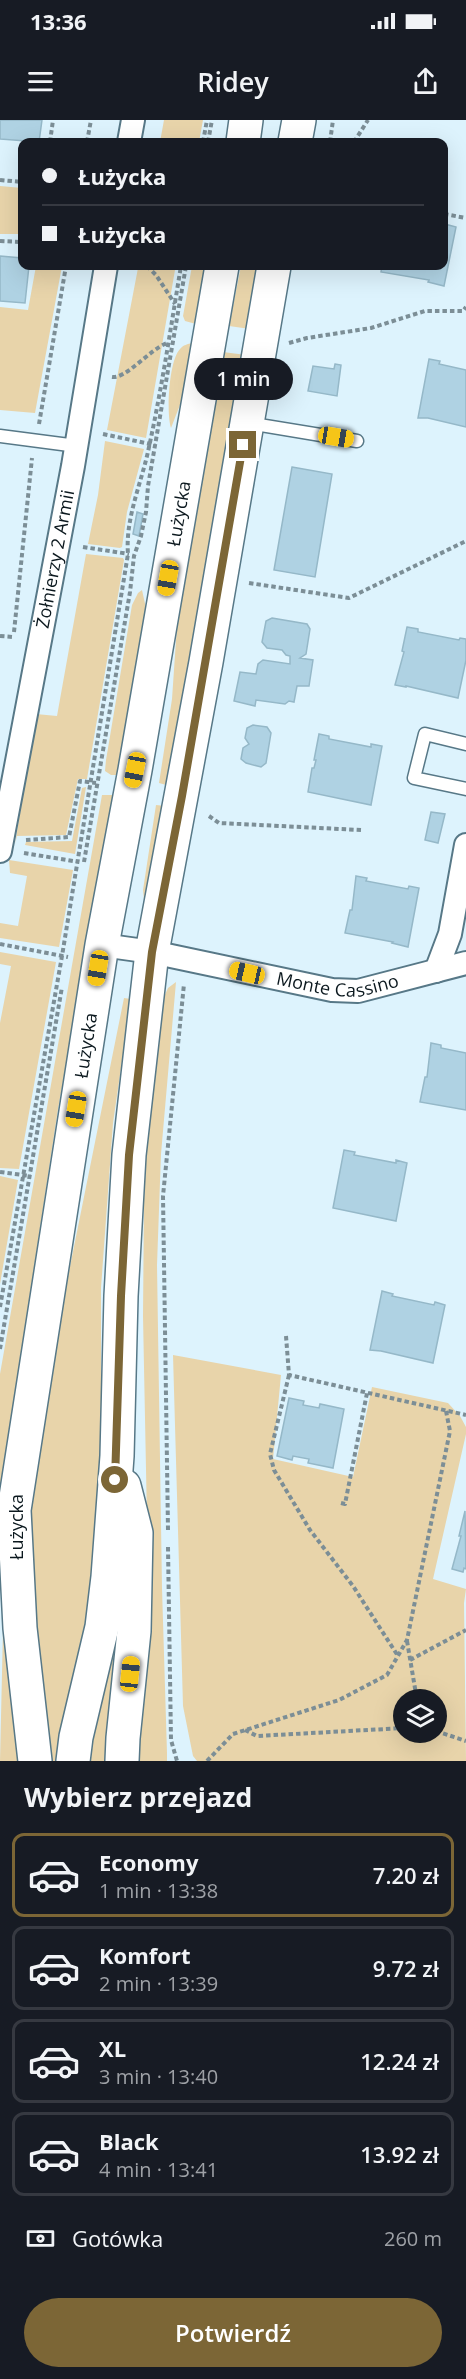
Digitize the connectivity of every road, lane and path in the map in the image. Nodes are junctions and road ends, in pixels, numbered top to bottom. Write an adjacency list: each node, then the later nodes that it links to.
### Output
1 (53, 120): 10 (path)
2 (92, 120): 11 (path)
3 (133, 120): 12 (street)
4 (207, 120): 13 (path)
5 (212, 120): 14 (path)
6 (246, 120): 15 (main road)
7 (299, 120): 16 (main road)
8 (333, 120): 17 (path)
9 (368, 120): 18 (path)
10 (51, 138)
11 (88, 138)
12 (130, 138)
13 (204, 138)
14 (209, 138)
15 (244, 138)
16 (296, 138)
17 (331, 138)
18 (357, 138)
19 (0, 180): 20 (path)
20 (18, 182)
21 (448, 215): 22 (path)
22 (466, 218)
23 (0, 241): 24 (path)
24 (18, 242)
25 (65, 270): 43 (path)
26 (105, 270): 38 (street, Żołnierzy 2 Armii)
27 (151, 270): 32 (path)
28 (181, 270): 32 (path)
29 (182, 270): 34 (path)
30 (221, 270): 68 (main road, Łużycka)
31 (273, 270): 39 (main road)
32 (175, 304): 34 (path); 37 (path)
33 (466, 308): 35 (path)
34 (178, 310): 36 (path)
35 (287, 334)
36 (174, 340): 37 (path); 45 (path)
37 (168, 342): 38 (path); 44 (path)
38 (88, 375): 46 (street, Żołnierzy 2 Armii)
39 (247, 423): 42 (lane); 69 (main road)
40 (0, 436): 43 (lane)
41 (121, 438): 44 (path)
42 (357, 441)
43 (34, 442): 46 (lane); 52 (path)
44 (150, 444): 45 (path); 49 (path)
45 (156, 445): 49 (path)
46 (77, 446): 63 (street, Żołnierzy 2 Armii)
47 (466, 542): 50 (path)
48 (103, 550): 49 (path)
49 (128, 554): 55 (path)
50 (246, 594)
51 (0, 636): 52 (path)
52 (13, 637): 53 (path)
53 (12, 646)
54 (466, 744): 56 (lane)
55 (93, 782): 61 (path); 65 (path)
56 (466, 789)
57 (210, 809): 58 (path)
58 (209, 816): 59 (path); 60 (path)
59 (207, 827)
60 (361, 830)
61 (20, 840)
62 (466, 845): 74 (street)
63 (0, 851)
64 (28, 854): 65 (path)
65 (78, 861): 66 (path); 70 (path)
66 (84, 863)
67 (0, 944): 70 (path)
68 (102, 945): 69 (street, Monte Cassino); 86 (main road, Łużycka)
69 (152, 952): 72 (street, Monte Cassino); 84 (main road)
70 (62, 956): 71 (path); 76 (path)
71 (68, 957)
72 (187, 960): 74 (street, Monte Cassino); 87 (path)
73 (466, 963): 74 (street, Monte Cassino)
74 (436, 971)
75 (0, 1172): 76 (path)
76 (23, 1174): 77 (path); 78 (path)
77 (30, 1176)
78 (0, 1307)
79 (286, 1336): 80 (path)
80 (289, 1374): 81 (path); 92 (path)
81 (367, 1393): 82 (path); 85 (path)
82 (446, 1411): 83 (path); 91 (path)
83 (466, 1415)
84 (117, 1456): 100 (main road); 101 (main road)
85 (341, 1503)
86 (14, 1510): 89 (main road); 99 (main road, Łużycka)
87 (168, 1535)
88 (168, 1546): 102 (path)
89 (0, 1561)
90 (466, 1630): 93 (path)
91 (407, 1640): 92 (path); 93 (path)
92 (398, 1656): 96 (path)
93 (410, 1660): 94 (path)
94 (415, 1689)
95 (393, 1729): 96 (path)
96 (246, 1730): 103 (path)
97 (447, 1735): 98 (path)
98 (466, 1741)
99 (35, 1761)
100 (73, 1761)
101 (122, 1761)
102 (177, 1761)
103 (207, 1761)

